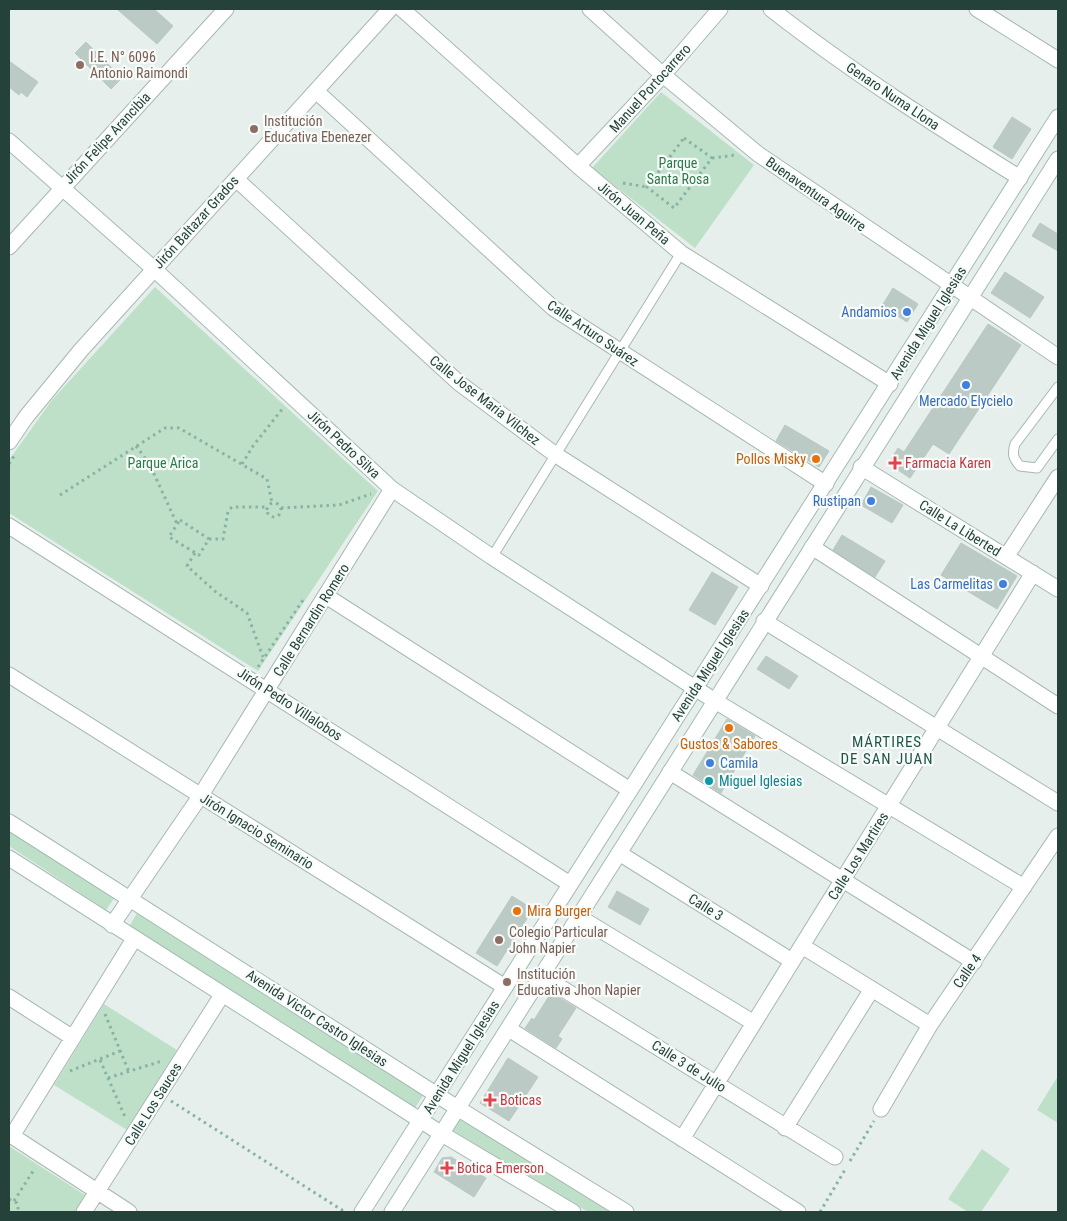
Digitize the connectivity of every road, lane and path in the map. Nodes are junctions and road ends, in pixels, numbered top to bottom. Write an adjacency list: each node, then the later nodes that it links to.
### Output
1 (226, 9): 22 (street, Jirón Felipe Arancibia)
2 (390, 9): 10 (street, Jirón Baltazar Grados)
3 (402, 9): 18 (street, Jirón Juan Peña)
4 (590, 9): 9 (street, Buenaventura Aguirre)
5 (720, 9): 9 (street, Manuel Portocarrero)
6 (771, 9): 19 (street, Genaro Numa Llona)
7 (977, 9): 8 (street)
8 (1058, 60)
9 (663, 75): 14 (street, Buenaventura Aguirre); 18 (street, Manuel Portocarrero)
10 (316, 91): 20 (street, Jirón Baltazar Grados); 29 (street, Calle Arturo Suárez)
11 (1058, 117): 19 (street, Avenida Miguel Iglesias)
12 (9, 141): 22 (street, Jirón Pedro Silva)
13 (730, 149): 15 (path)
14 (758, 154): 15 (path); 27 (street, Buenaventura Aguirre)
15 (737, 155): 16 (path)
16 (712, 158): 23 (path); 23 (path)
17 (1058, 159): 28 (street, Avenida Miguel Iglesias)
18 (578, 166): 25 (street, Jirón Juan Peña)
19 (1020, 178): 27 (street, Avenida Miguel Iglesias)
20 (236, 179): 26 (street, Jirón Baltazar Grados); 39 (street, Calle Jose Maria Vilchez)
21 (621, 183): 23 (path)
22 (62, 187): 24 (street, Jirón Felipe Arancibia); 26 (street, Jirón Pedro Silva)
23 (647, 187)
24 (9, 247)
25 (682, 253): 29 (lane); 31 (street, Jirón Juan Peña)
26 (154, 269): 37 (street, Jirón Baltazar Grados); 45 (street, Jirón Pedro Silva)
27 (951, 286): 28 (street, Buenaventura Aguirre); 31 (street, Avenida Miguel Iglesias)
28 (969, 298): 30 (street, Buenaventura Aguirre); 41 (street, Avenida Miguel Iglesias)
29 (621, 352): 39 (lane); 43 (street, Calle Arturo Suárez)
30 (1058, 357)
31 (890, 384): 43 (street, Avenida Miguel Iglesias)
32 (1058, 387): 36 (lane)
33 (276, 401): 34 (path)
34 (283, 408): 35 (path); 40 (path)
35 (290, 414)
36 (1058, 439)
37 (9, 442)
38 (136, 446): 40 (path); 47 (path); 52 (path)
39 (556, 455): 57 (lane); 60 (street, Calle Jose Maria Vilchez)
40 (242, 464): 49 (path)
41 (861, 468): 55 (street, Avenida Miguel Iglesias); 58 (street, Calle La Liberted)
42 (1058, 477): 58 (street)
43 (826, 484): 60 (street, Avenida Miguel Iglesias)
44 (368, 486): 46 (path)
45 (392, 489): 57 (street, Jirón Pedro Silva); 63 (street, Calle Bernardin Romero)
46 (375, 493): 48 (path); 51 (path)
47 (60, 495)
48 (369, 501)
49 (272, 503): 50 (path); 51 (path)
50 (267, 506): 51 (path); 54 (path)
51 (281, 508)
52 (177, 524): 54 (path); 56 (path)
53 (9, 526): 69 (street, Jirón Pedro Villalobos)
54 (209, 538): 56 (path)
55 (812, 547): 64 (street, Avenida Miguel Iglesias); 65 (street)
56 (195, 553): 66 (path)
57 (492, 557): 70 (street, Jirón Pedro Silva)
58 (1006, 557): 59 (street, Calle La Liberted)
59 (1033, 573): 61 (street, Calle La Liberted); 65 (street, Calle Los Martires)
60 (761, 586): 70 (street, Avenida Miguel Iglesias)
61 (1058, 589)
62 (308, 592): 66 (path)
63 (326, 596): 69 (street, Calle Bernardin Romero); 75 (street)
64 (764, 621): 71 (street, Avenida Miguel Iglesias); 73 (street)
65 (981, 656): 72 (street); 73 (street, Calle Los Martires)
66 (264, 658): 67 (path)
67 (249, 663)
68 (9, 675): 76 (street, Jirón Ignacio Seminario)
69 (267, 689): 76 (street, Calle Bernardin Romero); 84 (street, Jirón Pedro Villalobos)
70 (694, 690): 71 (street, Jirón Pedro Silva); 75 (street, Avenida Miguel Iglesias)
71 (715, 701): 74 (street, Avenida Miguel Iglesias); 78 (street, Jirón Pedro Silva)
72 (1058, 706)
73 (938, 726): 77 (street); 78 (street, Calle Los Martires)
74 (670, 772): 81 (street, Avenida Miguel Iglesias); 83 (street)
75 (630, 790): 84 (street, Avenida Miguel Iglesias)
76 (201, 795): 86 (street, Calle Bernardin Romero); 94 (street, Jirón Ignacio Seminario)
77 (1058, 803)
78 (889, 806): 83 (street, Calle Los Martires); 85 (street, Jirón Pedro Silva)
79 (9, 822): 86 (street, Avenida Victor Castro Iglesias)
80 (1058, 836): 85 (street, Calle 4)
81 (619, 853): 87 (street, Avenida Miguel Iglesias); 91 (street, Calle 3)
82 (9, 858): 88 (street)
83 (843, 880): 90 (street, Calle Los Martires); 92 (street)
84 (570, 884): 94 (street, Avenida Miguel Iglesias)
85 (1024, 887): 92 (street, Calle 4)
86 (130, 898): 88 (street, Calle Bernardin Romero); 111 (street, Avenida Victor Castro Iglesias)
87 (579, 917): 93 (street, Avenida Miguel Iglesias); 99 (street)
88 (112, 925): 89 (street)
89 (134, 939): 96 (street); 98 (street)
90 (802, 946): 91 (street, Calle Los Martires); 95 (street)
91 (792, 961): 99 (street, Calle Los Martires)
92 (974, 962): 100 (street, Calle 4)
93 (542, 976): 101 (street, Avenida Miguel Iglesias); 109 (street, Calle 3 de Julio)
94 (505, 987): 111 (street, Avenida Miguel Iglesias)
95 (872, 989): 100 (street); 115 (street)
96 (222, 995): 104 (street, Calle Los Sauces); 114 (street)
97 (9, 997): 102 (street)
98 (98, 997): 102 (street); 103 (path)
99 (754, 1023): 109 (street, Calle Los Martires)
100 (930, 1025): 113 (street, Calle 4)
101 (509, 1029): 112 (street, Avenida Miguel Iglesias); 119 (street)
102 (73, 1038): 108 (street)
103 (120, 1051): 105 (path); 106 (path)
104 (186, 1053): 106 (path); 110 (street, Calle Los Sauces)
105 (100, 1060): 107 (path); 108 (path)
106 (128, 1072): 107 (path)
107 (108, 1078): 118 (path)
108 (48, 1079): 117 (street)
109 (717, 1084): 115 (street, Calle 3 de Julio); 119 (street, Calle Los Martires)
110 (160, 1094): 118 (street, Calle Los Sauces); 128 (path)
111 (438, 1095): 112 (street, Avenida Victor Castro Iglesias); 114 (street, Avenida Miguel Iglesias)
112 (459, 1109): 116 (street, Avenida Miguel Iglesias); 132 (street, Avenida Victor Castro Iglesias)
113 (881, 1110)
114 (421, 1120): 116 (street); 129 (street, Avenida Miguel Iglesias)
115 (785, 1128): 120 (street, Calle 3 de Julio)
116 (442, 1134): 130 (street, Avenida Miguel Iglesias); 131 (street)
117 (11, 1135): 122 (street)
118 (133, 1136): 122 (street, Calle Los Sauces)
119 (682, 1139): 133 (street)
120 (835, 1156)
121 (39, 1162): 124 (path)
122 (97, 1191): 126 (street, Calle Los Sauces); 127 (street)
123 (9, 1199): 124 (path)
124 (14, 1201): 125 (path)
125 (19, 1212)
126 (84, 1212)
127 (129, 1212)
128 (345, 1212)
129 (362, 1212)
130 (392, 1212)
131 (573, 1212)
132 (626, 1212)
133 (798, 1212)

